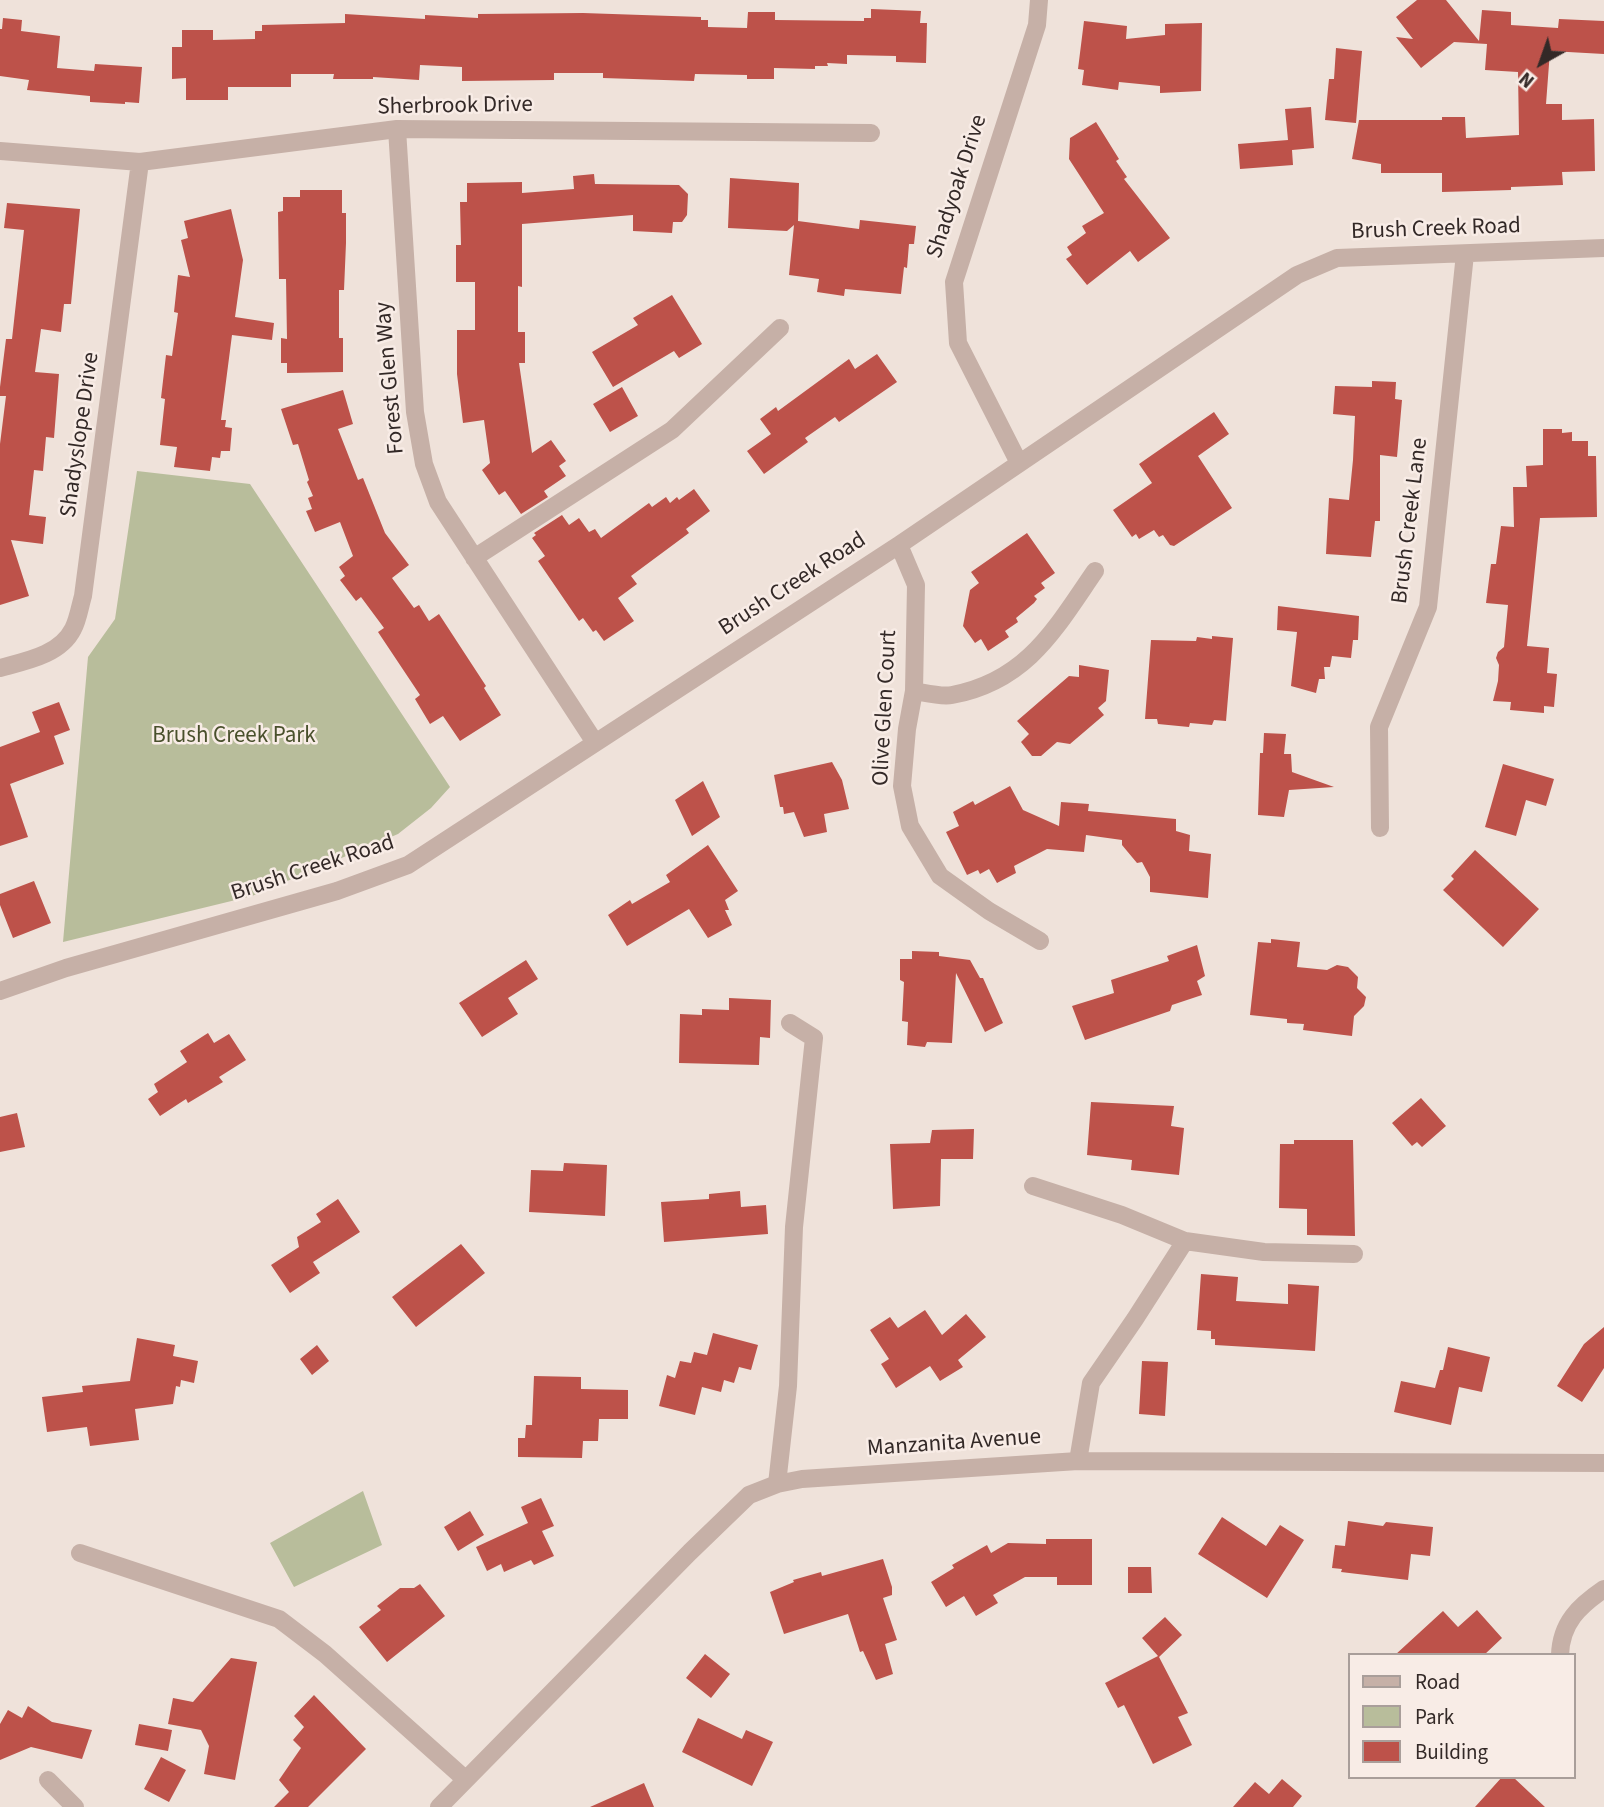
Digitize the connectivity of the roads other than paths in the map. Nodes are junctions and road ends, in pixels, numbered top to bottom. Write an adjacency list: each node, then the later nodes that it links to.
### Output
1 (1039, 0): 9 (street, Shadyoak Drive)
2 (397, 129): 3 (street, Sherbrook Drive); 5 (street, Sherbrook Drive); 11 (street, Forest Glen Way)
3 (871, 133)
4 (0, 151): 5 (street, Sherbrook Drive)
5 (140, 162): 13 (street, Shadyslope Drive)
6 (1604, 248): 7 (street, Brush Creek Road)
7 (1465, 254): 9 (street, Brush Creek Road); 16 (street, Brush Creek Lane)
8 (780, 328): 11 (street)
9 (1019, 463): 10 (street, Brush Creek Road)
10 (899, 545): 14 (street, Olive Glen Court); 15 (street, Brush Creek Road)
11 (474, 558): 15 (street, Forest Glen Way)
12 (1095, 571): 14 (street)
13 (0, 668)
14 (914, 691): 17 (street, Olive Glen Court)
15 (594, 741): 18 (street, Brush Creek Road)
16 (1380, 828)
17 (1041, 941)
18 (0, 991)
19 (790, 1023): 25 (street)
20 (1033, 1186): 21 (street)
21 (1185, 1241): 22 (street); 23 (street)
22 (1354, 1254)
23 (1078, 1461): 24 (street, Manzanita Avenue); 25 (street, Manzanita Avenue)
24 (1604, 1463)
25 (777, 1484): 29 (street, Manzanita Avenue)
26 (79, 1553): 29 (street)
27 (1604, 1588): 28 (street)
28 (1560, 1653)
29 (466, 1779): 32 (street, Manzanita Avenue)
30 (48, 1780): 31 (street)
31 (75, 1807)
32 (439, 1807)

